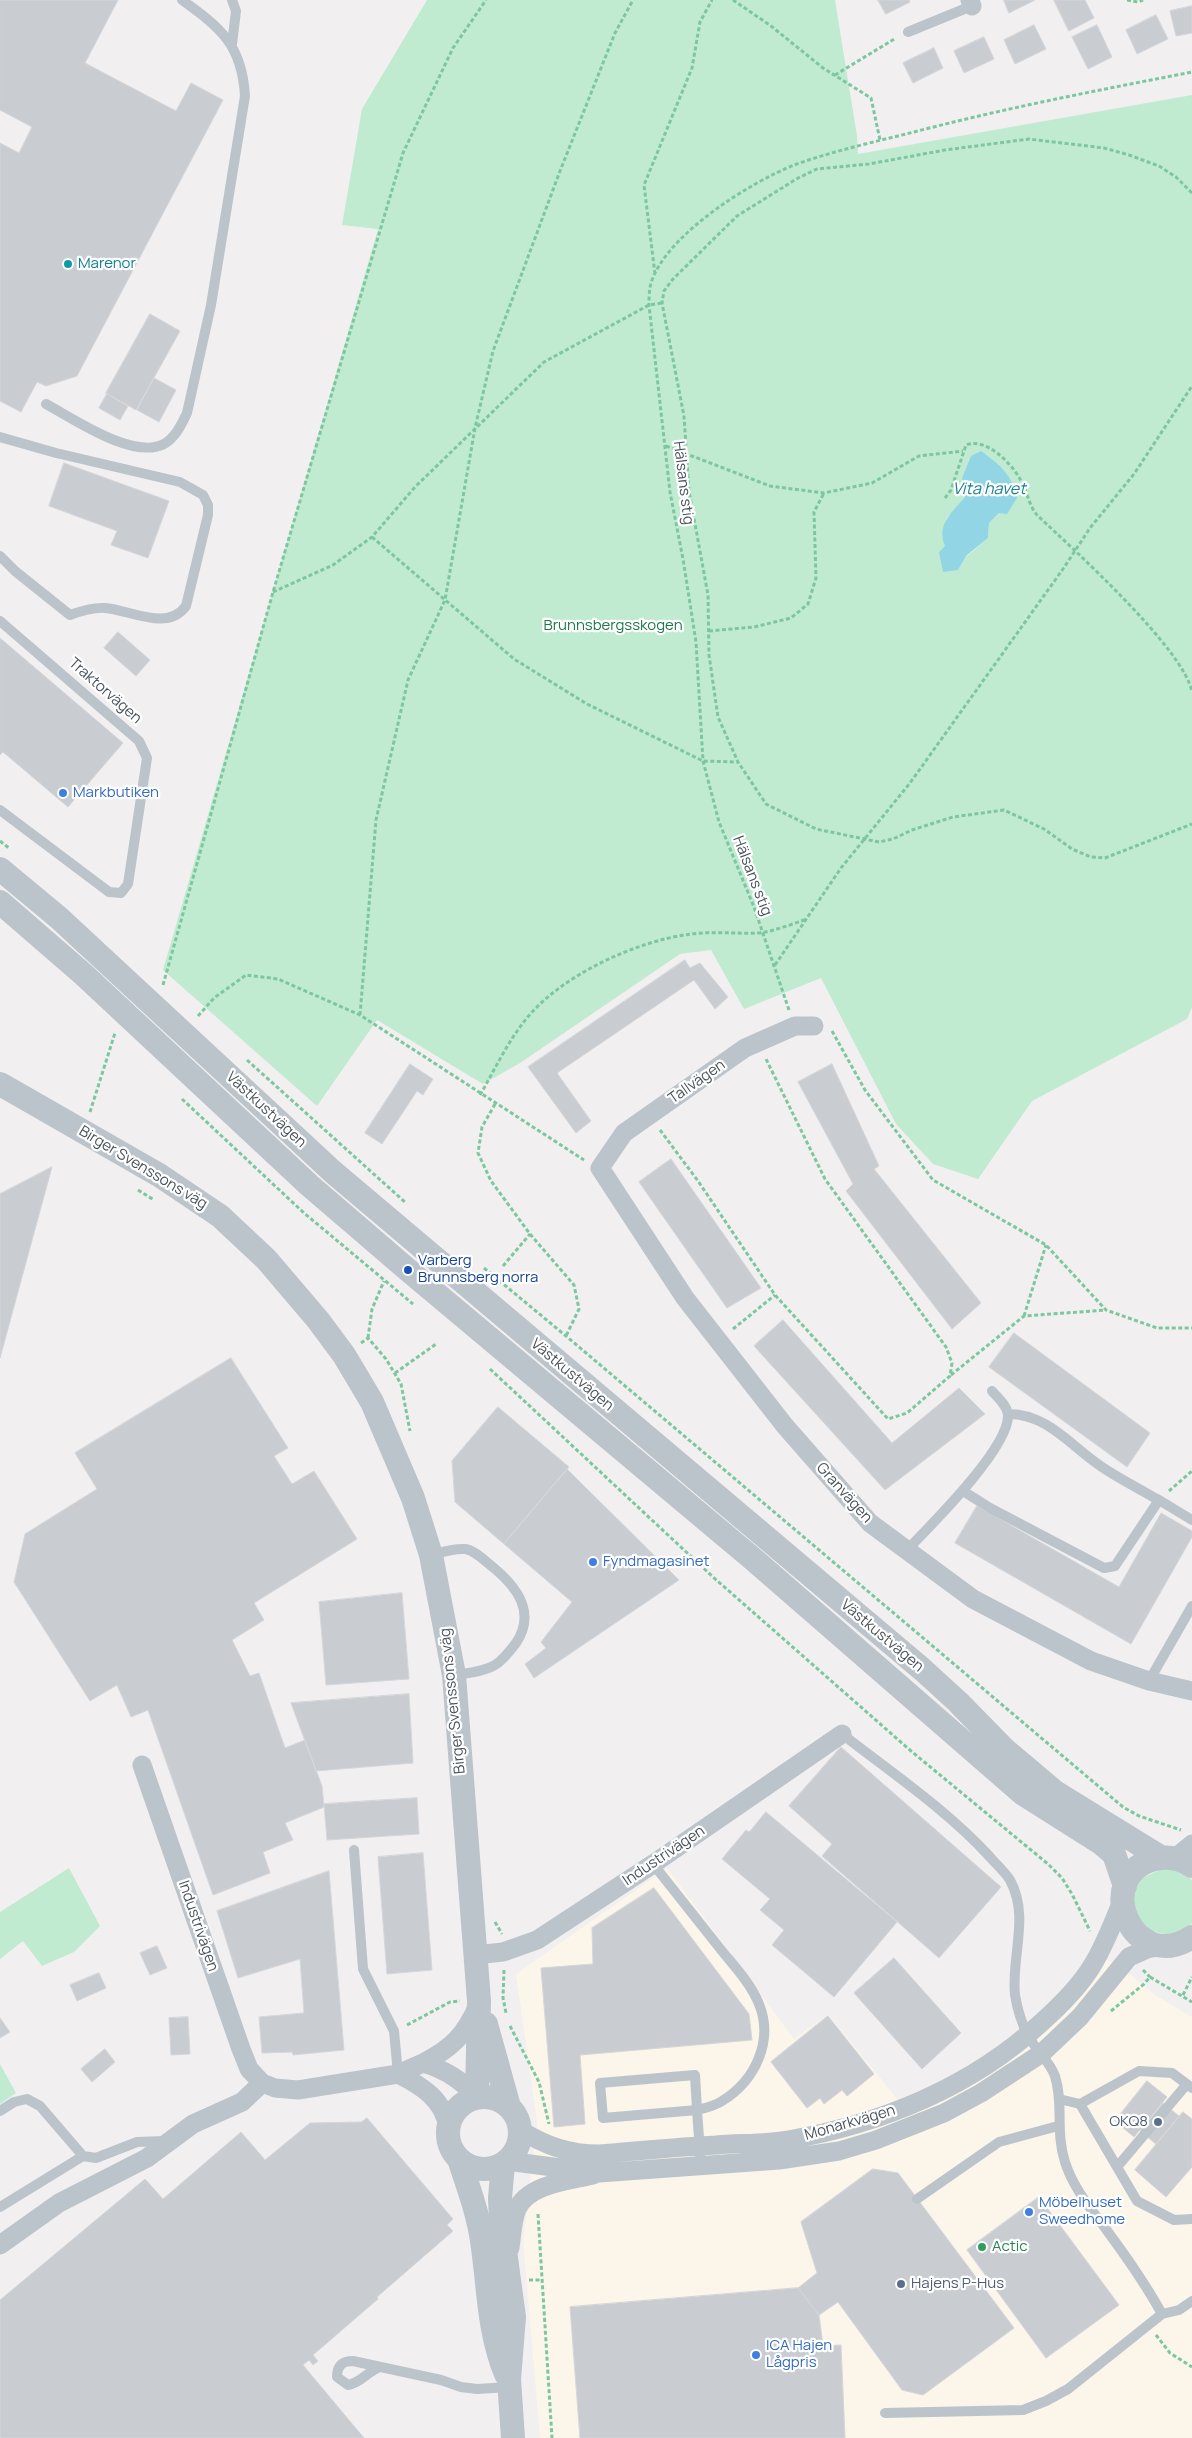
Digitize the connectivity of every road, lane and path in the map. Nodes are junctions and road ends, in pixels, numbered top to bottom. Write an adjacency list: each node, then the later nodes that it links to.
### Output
1 (182, 0): 11 (lane)
2 (232, 0): 11 (lane)
3 (486, 0): 31 (path)
4 (633, 0): 21 (path)
5 (712, 0): 16 (path)
6 (733, 0): 13 (path)
7 (1127, 0): 8 (path)
8 (1143, 0)
9 (974, 2): 10 (lane)
10 (908, 32): 13 (path)
11 (232, 44): 20 (lane)
12 (1192, 72): 14 (path, Hälsans stig)
13 (835, 75): 14 (path)
14 (880, 140): 16 (path, Hälsans stig)
15 (1192, 193): 17 (path)
16 (655, 275): 18 (path, Hälsans stig)
17 (662, 303): 18 (path); 25 (path)
18 (649, 305): 21 (path); 23 (path, Hälsans stig)
19 (1192, 386): 29 (path)
20 (46, 404)
21 (475, 428): 28 (path); 32 (path)
22 (0, 437): 30 (lane)
23 (666, 446): 25 (path); 36 (path, Hälsans stig)
24 (964, 451): 26 (path); 27 (path); 29 (path)
25 (686, 452): 26 (path); 34 (path)
26 (824, 492): 34 (path)
27 (945, 498)
28 (372, 538): 31 (path); 32 (path)
29 (1076, 549): 35 (path); 40 (path)
30 (0, 556)
31 (273, 592): 48 (path)
32 (445, 600): 36 (path); 51 (path)
33 (0, 621): 38 (lane, Traktorvägen)
34 (708, 631): 37 (path)
35 (1192, 692)
36 (703, 761): 37 (path); 45 (path, Hälsans stig)
37 (738, 762): 40 (path)
38 (0, 810)
39 (1192, 824): 40 (path)
40 (864, 838): 44 (path)
41 (0, 841): 42 (path)
42 (7, 861): 103 (street, Västkustvägen)
43 (0, 902): 105 (street, Västkustvägen)
44 (807, 919): 45 (path); 46 (path)
45 (761, 932): 46 (path, Hälsans stig); 63 (path)
46 (775, 966): 55 (path, Hälsans stig)
47 (158, 980): 48 (path)
48 (163, 985): 49 (path)
49 (170, 991)
50 (191, 1010): 52 (path)
51 (360, 1015): 52 (path); 63 (path)
52 (198, 1016): 53 (path)
53 (205, 1023)
54 (108, 1026): 57 (path)
55 (795, 1026): 56 (street, Tallvägen); 59 (street, Tallvägen)
56 (814, 1026): 72 (path)
57 (115, 1033): 58 (path); 66 (path)
58 (120, 1037)
59 (757, 1043): 65 (street, Tallvägen); 87 (path)
60 (243, 1056): 70 (path)
61 (0, 1084): 66 (street, Birger Svenssons väg)
62 (177, 1093): 75 (path)
63 (480, 1095): 64 (path)
64 (496, 1104): 67 (path); 71 (path)
65 (649, 1116): 67 (street, Tallvägen); 76 (path)
66 (83, 1132): 95 (street, Birger Svenssons väg)
67 (600, 1168): 83 (street, Granvägen)
68 (130, 1185): 69 (path)
69 (155, 1200)
70 (414, 1209)
71 (530, 1234): 74 (path); 81 (path)
72 (1046, 1245): 78 (path); 79 (path)
73 (481, 1266): 81 (path)
74 (503, 1266)
75 (384, 1281): 77 (path); 82 (path)
76 (775, 1295): 83 (path); 87 (path)
77 (417, 1307)
78 (1106, 1310): 79 (path); 80 (path)
79 (1024, 1316): 87 (path)
80 (1192, 1328)
81 (566, 1336): 103 (path)
82 (368, 1338)
83 (719, 1341): 94 (street, Granvägen)
84 (436, 1344): 86 (path)
85 (485, 1365): 106 (path)
86 (395, 1374)
87 (950, 1376)
88 (992, 1391): 89 (lane)
89 (1009, 1414): 91 (lane); 92 (lane)
90 (1192, 1471): 92 (path)
91 (963, 1491): 92 (lane); 94 (lane)
92 (1159, 1500): 93 (lane)
93 (1192, 1520)
94 (907, 1550): 98 (street, Granvägen)
95 (431, 1555): 97 (street, Birger Svenssons väg); 97 (lane)
96 (1192, 1606): 98 (lane)
97 (454, 1675): 108 (street, Birger Svenssons väg)
98 (1148, 1681): 99 (street, Granvägen)
99 (1192, 1691)
100 (842, 1734): 104 (street, Industrivägen); 116 (lane)
101 (142, 1765): 120 (street, Industrivägen)
102 (354, 1850): 115 (lane)
103 (1182, 1851): 105 (street)
104 (653, 1864): 108 (street, Industrivägen); 126 (lane)
105 (1124, 1894): 106 (street, Monarkvägen); 107 (street, Västkustvägen)
106 (1106, 1941): 116 (street, Monarkvägen)
107 (1180, 1946): 109 (street, Monarkvägen)
108 (475, 1955): 114 (street, Birger Svenssons väg)
109 (1128, 1957): 110 (path); 117 (street, Monarkvägen)
110 (1150, 1976)
111 (1192, 1977): 112 (path)
112 (1183, 1995)
113 (503, 1998): 114 (path)
114 (479, 2001): 115 (path); 118 (street); 122 (street, Birger Svenssons väg); 125 (street, Birger Svenssons väg)
115 (394, 2031): 119 (lane)
116 (1028, 2036): 117 (lane); 132 (street, Monarkvägen)
117 (1042, 2053): 123 (lane); 136 (street, Monarkvägen)
118 (423, 2063): 119 (street); 122 (street)
119 (398, 2074): 120 (street); 129 (street)
120 (262, 2083): 131 (street)
121 (1189, 2086): 124 (lane); 137 (lane)
122 (477, 2097): 125 (street); 129 (street)
123 (1059, 2099): 124 (lane); 128 (lane)
124 (1080, 2104): 137 (lane)
125 (510, 2107): 130 (street, Birger Svenssons väg)
126 (697, 2110): 126 (lane); 132 (lane)
127 (0, 2111): 133 (lane)
128 (1058, 2126): 139 (lane); 145 (lane)
129 (448, 2127): 134 (street)
130 (520, 2130): 132 (street, Monarkvägen); 135 (street)
131 (169, 2141): 133 (lane); 142 (street)
132 (699, 2146): 136 (lane)
133 (83, 2156): 140 (lane)
134 (459, 2159): 135 (street); 149 (street)
135 (505, 2163): 138 (street, Monarkvägen); 143 (street)
136 (701, 2166): 138 (street, Monarkvägen)
137 (1117, 2167): 141 (lane)
138 (599, 2173): 143 (street, Monarkvägen)
139 (917, 2198)
140 (0, 2207)
141 (1192, 2218)
142 (0, 2245)
143 (508, 2264): 149 (street)
144 (1192, 2302): 145 (lane)
145 (1162, 2314): 146 (lane)
146 (1149, 2324): 148 (path); 150 (lane)
147 (380, 2366): 149 (lane)
148 (1192, 2367)
149 (509, 2383): 151 (street)
150 (885, 2413)
151 (513, 2438)

